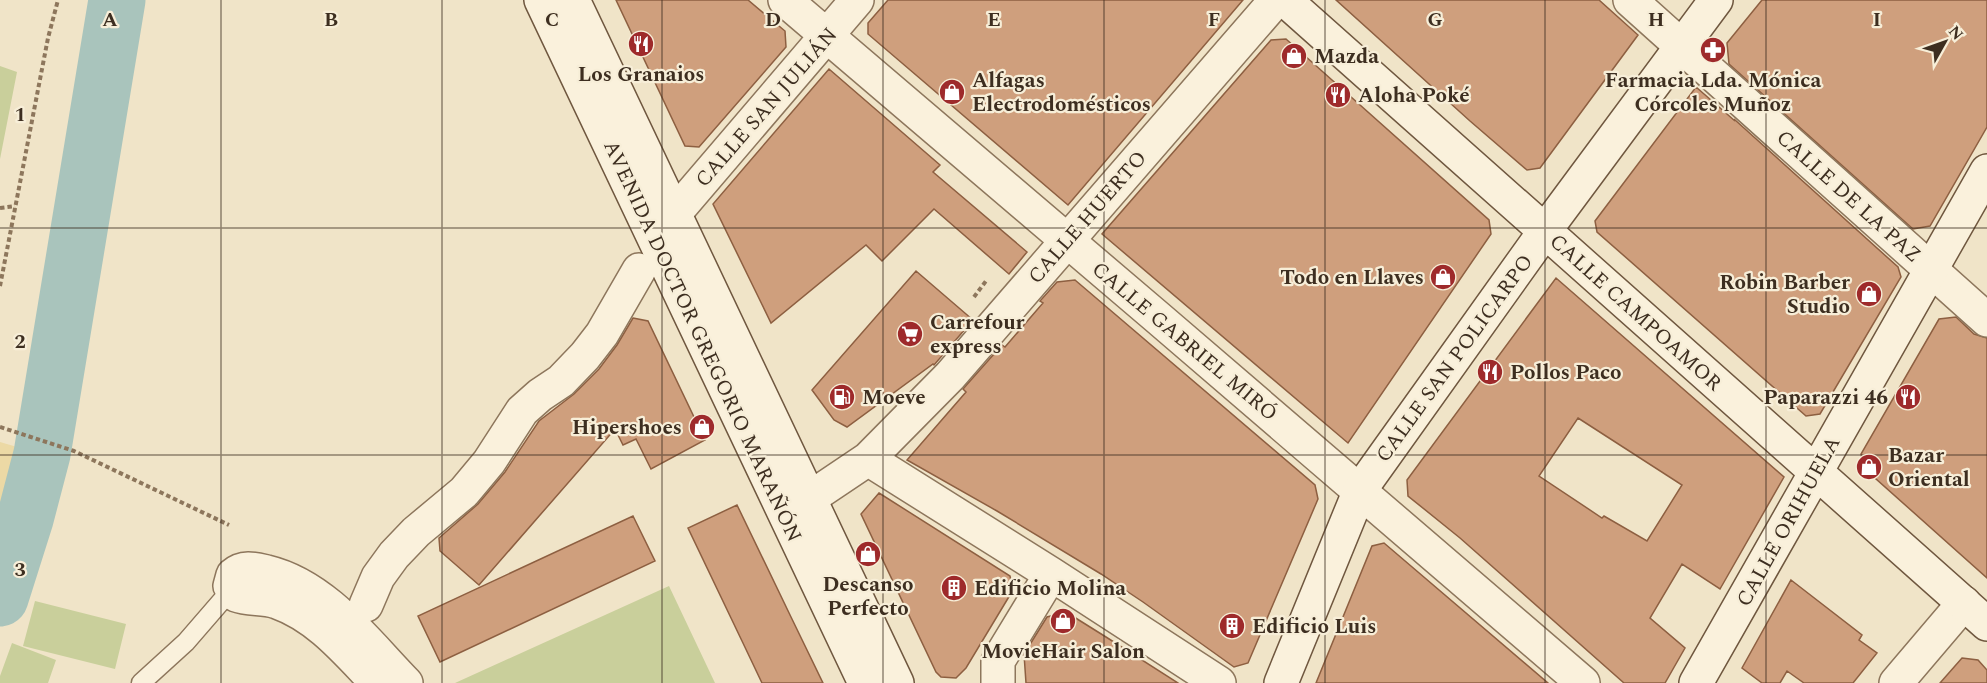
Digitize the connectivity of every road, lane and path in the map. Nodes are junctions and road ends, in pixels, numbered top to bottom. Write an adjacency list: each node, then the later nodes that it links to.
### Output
1 (58, 0): 13 (path)
2 (541, 0): 35 (street, AVENIDA DOCTOR GREGORIO MARAÑÓN)
3 (573, 0): 15 (street, AVENIDA DOCTOR GREGORIO MARAÑÓN)
4 (785, 0): 10 (street, CALLE GABRIEL MIRÓ)
5 (857, 0): 10 (street, CALLE SAN JULIÁN)
6 (1276, 0): 17 (street, CALLE HUERTO)
7 (1285, 0): 16 (street, CALLE CAMPOAMOR)
8 (1630, 0): 11 (street, CALLE DE LA PAZ)
9 (1716, 0): 11 (street, CALLE SAN POLICARPO)
10 (827, 35): 15 (street, CALLE SAN JULIÁN); 17 (street, CALLE GABRIEL MIRÓ)
11 (1681, 46): 16 (street, CALLE SAN POLICARPO); 19 (street, CALLE DE LA PAZ)
12 (1987, 171): 19 (street, CALLE ORIHUELA)
13 (15, 206): 14 (path); 20 (path)
14 (0, 208)
15 (675, 213): 26 (street, AVENIDA DOCTOR GREGORIO MARAÑÓN)
16 (1545, 231): 24 (street, CALLE CAMPOAMOR); 25 (street, CALLE SAN POLICARPO)
17 (1066, 241): 23 (street, CALLE HUERTO); 25 (street, CALLE GABRIEL MIRÓ)
18 (639, 270): 30 (street)
19 (1930, 270): 21 (street, CALLE DE LA PAZ); 24 (street, CALLE ORIHUELA)
20 (0, 286)
21 (1987, 320)
22 (0, 427): 27 (path)
23 (868, 459): 26 (street, CALLE HUERTO); 28 (street)
24 (1815, 471): 31 (street, CALLE CAMPOAMOR); 41 (street, CALLE ORIHUELA)
25 (1360, 490): 39 (street, CALLE SAN POLICARPO); 40 (street, CALLE GABRIEL MIRÓ)
26 (810, 498): 36 (street, AVENIDA DOCTOR GREGORIO MARAÑÓN)
27 (229, 525)
28 (1051, 574): 37 (street); 38 (street)
29 (231, 590): 32 (lane); 33 (street); 34 (street)
30 (366, 605)
31 (1975, 613): 42 (street)
32 (141, 683)
33 (377, 683)
34 (406, 683)
35 (865, 683)
36 (897, 683)
37 (998, 683)
38 (1219, 683)
39 (1281, 683)
40 (1583, 683)
41 (1696, 683)
42 (1896, 683)

